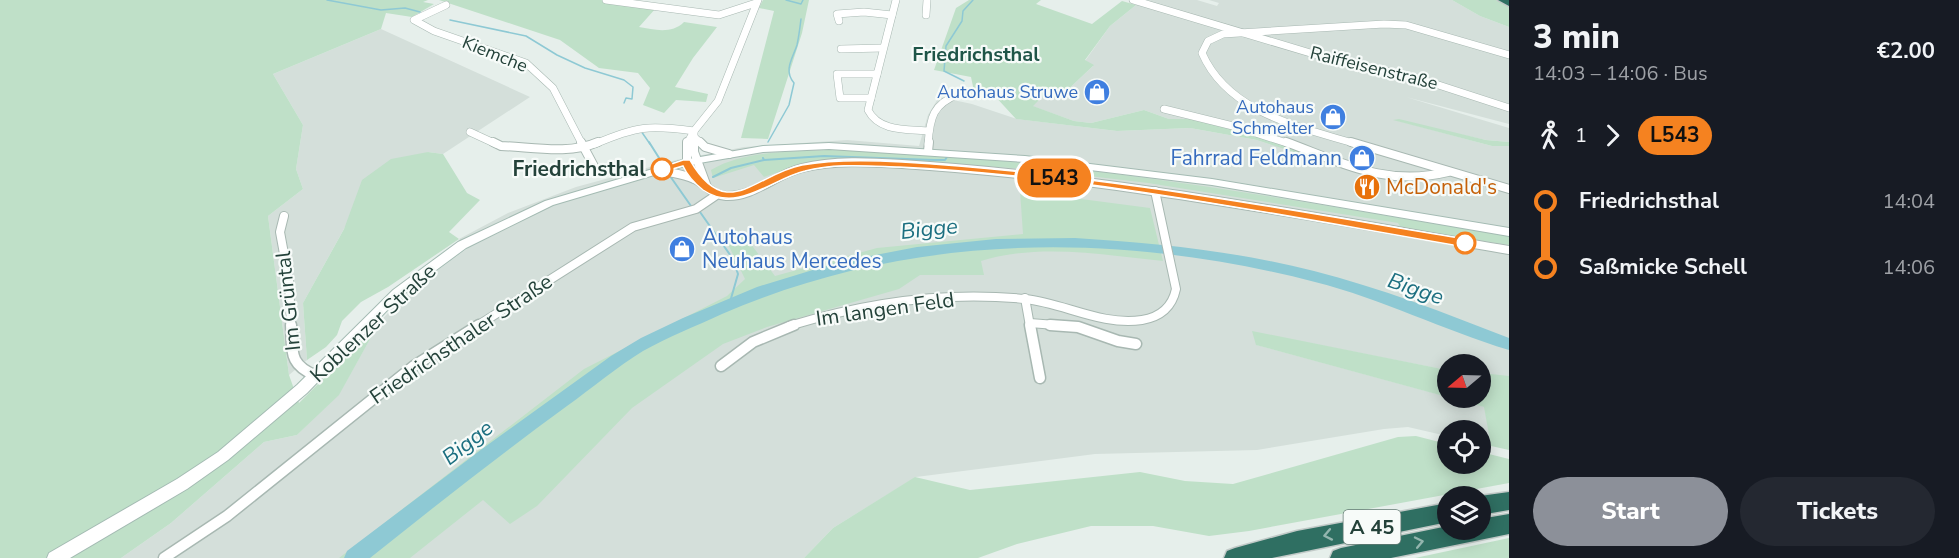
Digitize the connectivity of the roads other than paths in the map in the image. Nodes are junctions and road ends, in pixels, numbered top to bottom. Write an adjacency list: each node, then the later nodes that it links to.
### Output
1 (606, 0): 6 (street)
2 (896, 0): 12 (street)
3 (927, 0): 13 (street)
4 (1133, 0): 15 (street, Raiffeisenstraße)
5 (1503, 0): 9 (highway)
6 (745, 1): 8 (street)
7 (860, 1): 11 (street)
8 (757, 2): 26 (street)
9 (1509, 3)
10 (446, 5): 27 (street, Kiemche)
11 (864, 12): 12 (street); 14 (street)
12 (892, 15): 16 (street)
13 (926, 15)
14 (839, 21)
15 (1238, 32): 18 (street, Raiffeisenstraße); 22 (street, Raiffeisenstraße); 33 (street, Raiffeisenstraße)
16 (883, 48): 17 (street); 19 (street)
17 (841, 49)
18 (1509, 55)
19 (877, 74): 21 (street); 21 (street)
20 (959, 94): 24 (street)
21 (870, 98): 24 (street)
22 (1509, 108)
23 (1164, 110): 33 (street)
24 (928, 131): 28 (street)
25 (471, 132): 27 (street)
26 (694, 134): 27 (street); 29 (street); 30 (street)
27 (585, 148): 31 (street, Kiemche)
28 (928, 151): 29 (main road, Koblenzer Straße); 40 (main road, Koblenzer Straße)
29 (729, 154): 30 (main road, Koblenzer Straße)
30 (692, 161): 32 (main road, Koblenzer Straße); 34 (street); 35 (street)
31 (596, 170)
32 (659, 170): 34 (street); 46 (main road, Koblenzer Straße)
33 (1448, 171): 36 (street, Raiffeisenstraße)
34 (695, 179): 35 (street)
35 (707, 187): 38 (street)
36 (1509, 189)
37 (1155, 191): 38 (street); 41 (street); 42 (street, Im langen Feld)
38 (718, 194): 55 (street, Friedrichsthaler Straße)
39 (284, 216): 46 (street, Im Grüntal)
40 (1509, 232)
41 (1509, 250)
42 (1025, 298): 43 (street); 45 (street, Im langen Feld)
43 (1030, 323): 44 (street); 47 (street)
44 (1136, 344)
45 (721, 366)
46 (315, 376): 54 (main road, Koblenzer Straße)
47 (1040, 378)
48 (1509, 501): 49 (highway)
49 (1491, 504)
50 (1437, 514): 56 (highway, A 45, one-way to 56)
51 (1509, 524): 52 (highway, A 45)
52 (1491, 527)
53 (1437, 538): 57 (highway, A 45, one-way to 53)
54 (55, 558)
55 (164, 558)
56 (1235, 558)
57 (1341, 558)

